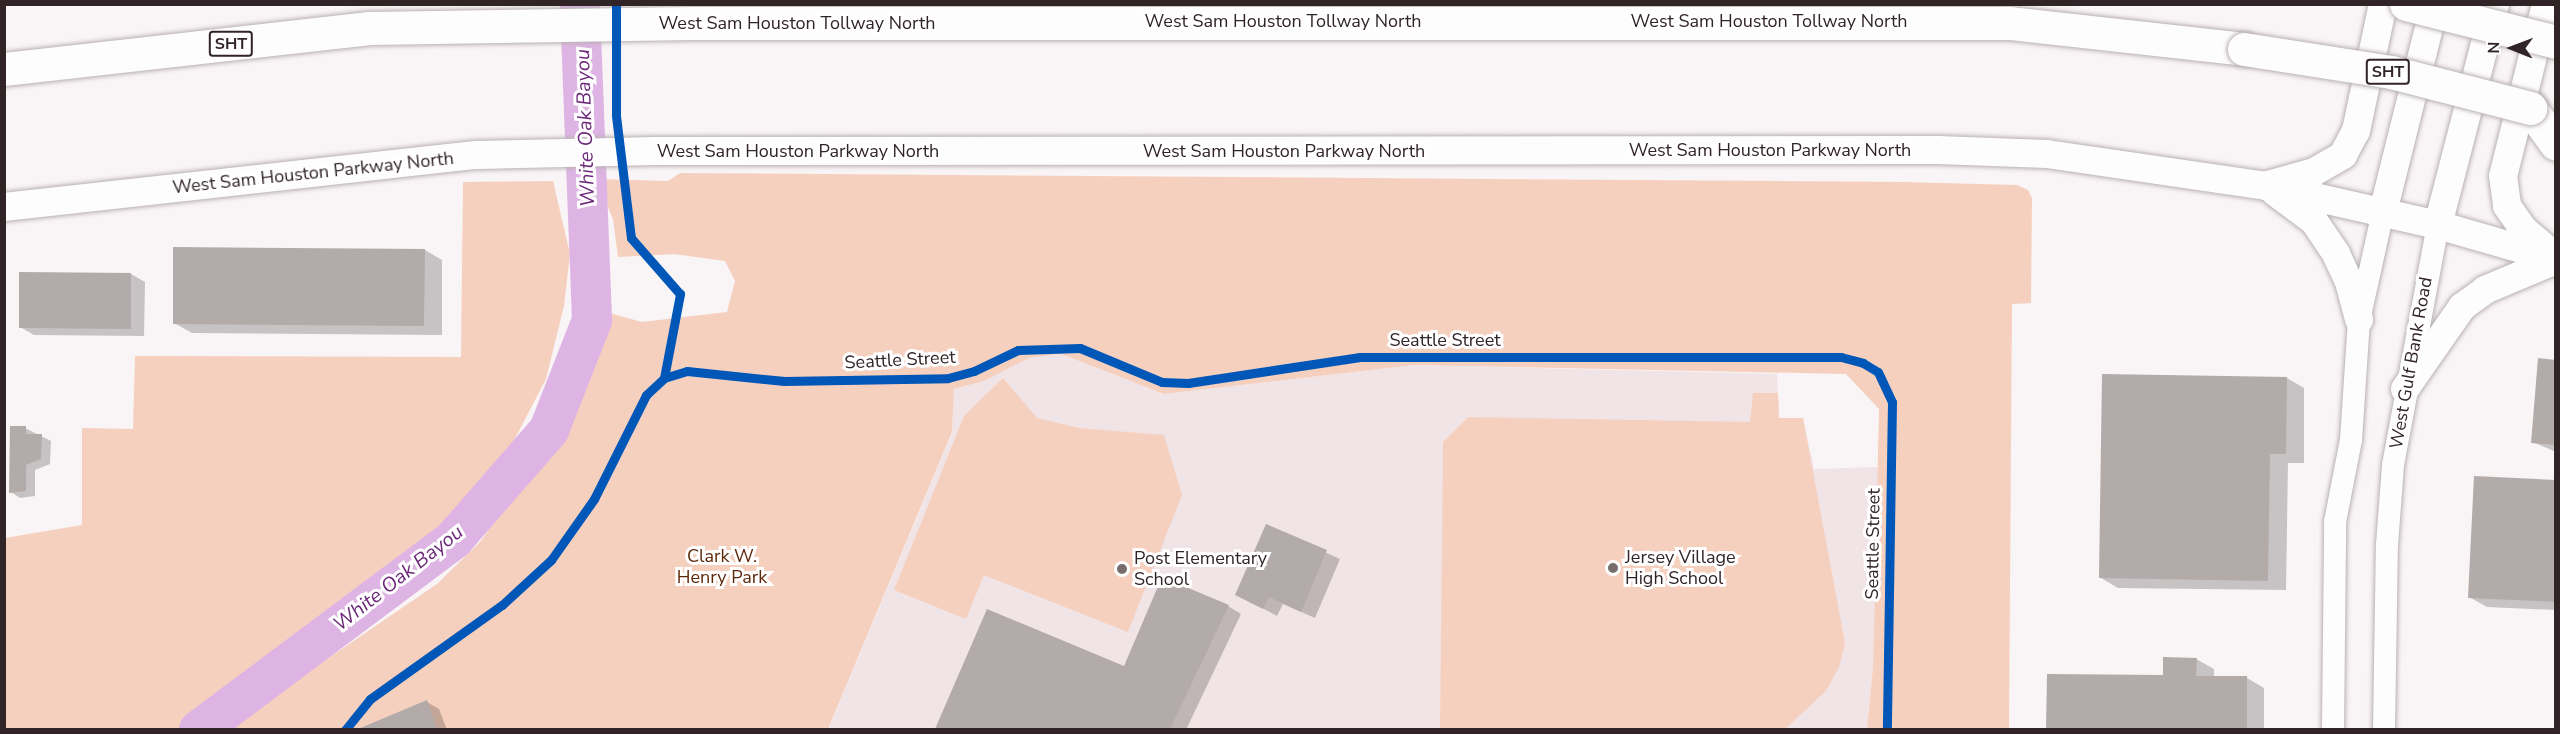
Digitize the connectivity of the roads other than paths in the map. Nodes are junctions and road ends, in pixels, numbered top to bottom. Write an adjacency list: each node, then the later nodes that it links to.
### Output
1 (2383, 4): 10 (main road)
2 (2406, 4): 6 (highway, bridge)
3 (2435, 4): 12 (main road)
4 (2495, 4): 13 (main road, West Gulf Bank Road)
5 (2546, 4): 14 (main road)
6 (2556, 42)
7 (4, 69): 8 (highway, West Sam Houston Tollway North / SHT, bridge)
8 (2543, 112): 9 (highway)
9 (2556, 144)
10 (2266, 186): 11 (main road, West Sam Houston Parkway North); 12 (main road, West Sam Houston Parkway North); 15 (main road)
11 (4, 207)
12 (2383, 212): 13 (main road, West Sam Houston Parkway North); 15 (street)
13 (2438, 225): 14 (main road, West Sam Houston Parkway North); 16 (street, West Gulf Bank Road)
14 (2556, 259): 16 (main road)
15 (2359, 320): 17 (street)
16 (2405, 389): 18 (street, West Gulf Bank Road)
17 (2333, 729)
18 (2384, 729)

